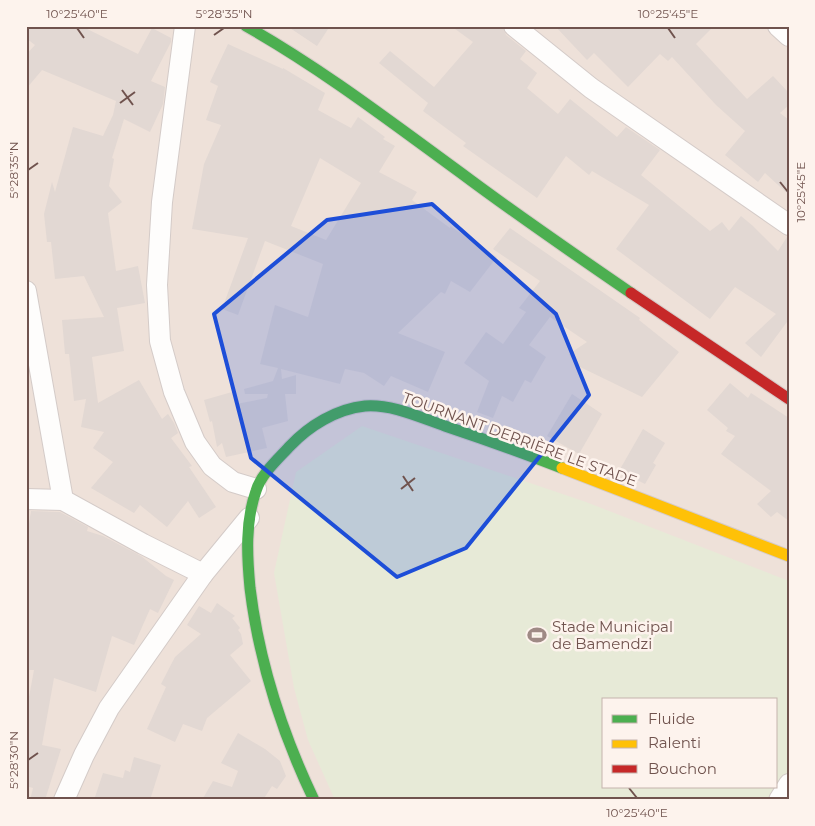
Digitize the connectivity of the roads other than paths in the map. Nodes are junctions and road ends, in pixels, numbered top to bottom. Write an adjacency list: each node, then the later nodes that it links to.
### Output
1 (185, 26): 9 (street)
2 (246, 26): 8 (street)
3 (514, 26): 6 (street)
4 (778, 26): 5 (street)
5 (789, 36)
6 (789, 225)
7 (26, 290): 11 (street)
8 (789, 399)
9 (256, 489): 12 (street, TOURNANT DERRIÈRE LE STADE); 13 (street, TOURNANT DERRIÈRE LE STADE)
10 (26, 499): 11 (street)
11 (63, 500): 14 (street)
12 (249, 518): 14 (street); 17 (street, TOURNANT DERRIÈRE LE STADE)
13 (789, 556)
14 (203, 574): 16 (street)
15 (789, 784): 18 (street)
16 (64, 800)
17 (314, 800)
18 (778, 800)

